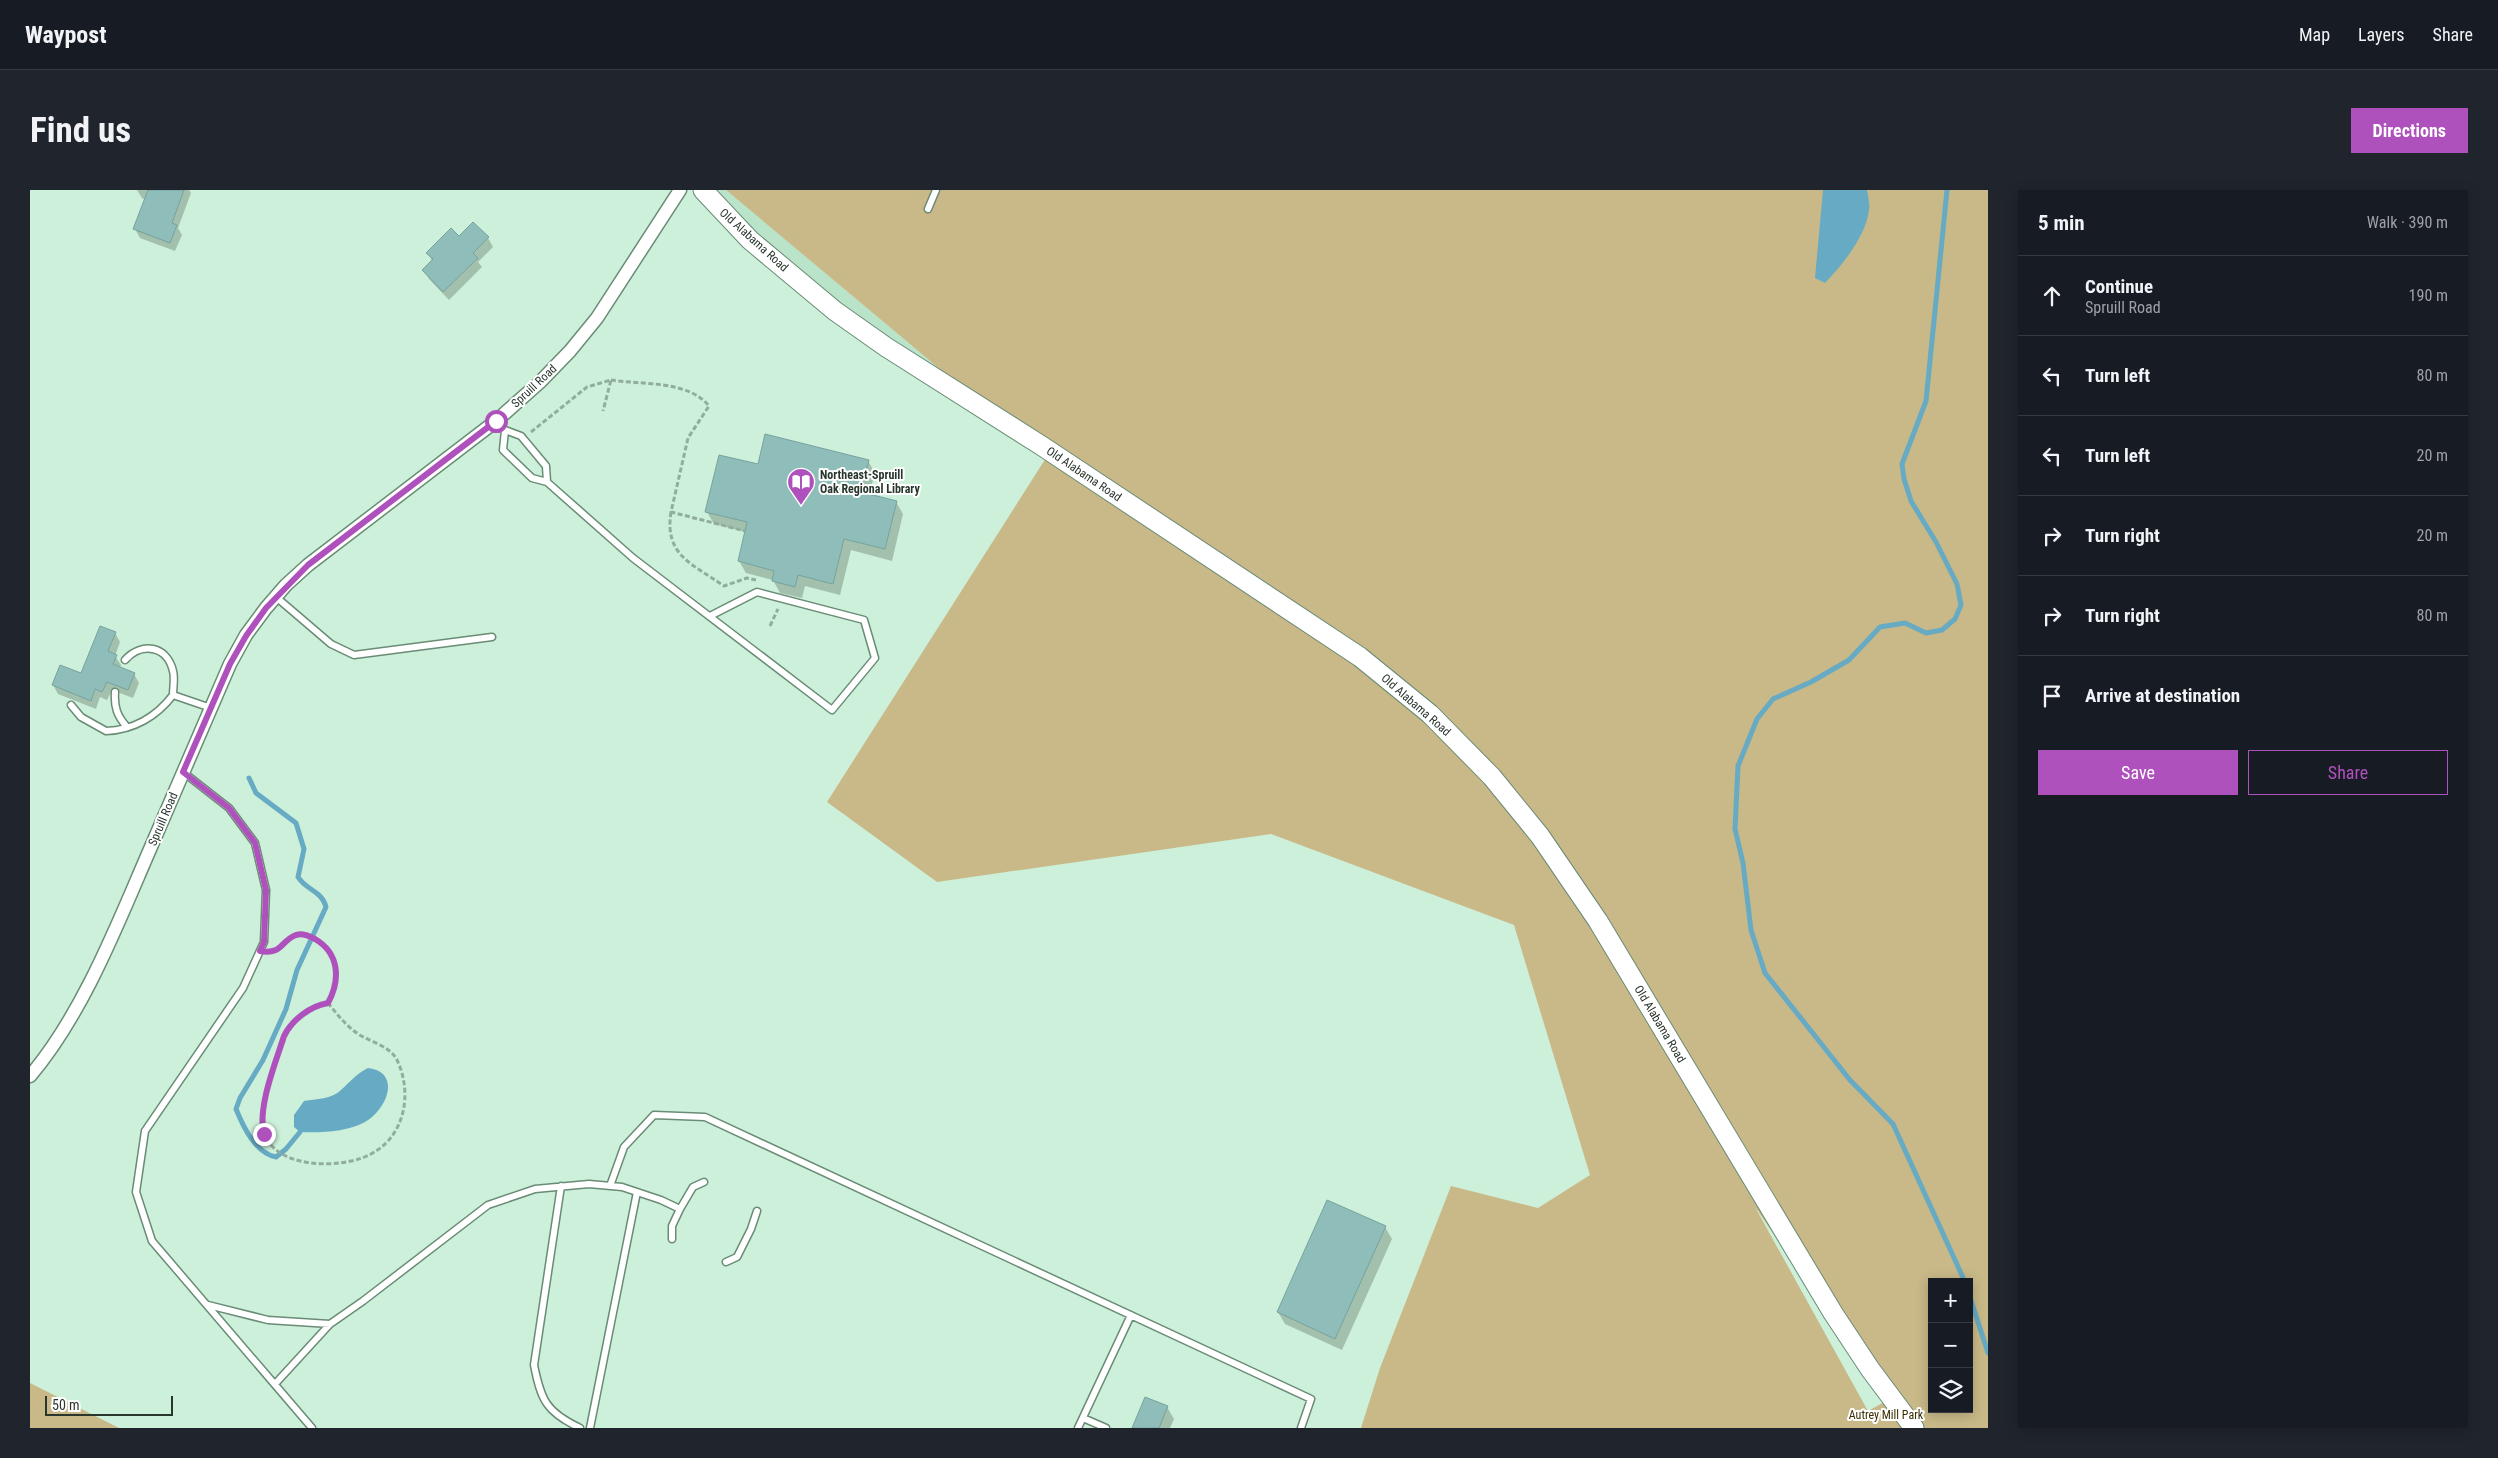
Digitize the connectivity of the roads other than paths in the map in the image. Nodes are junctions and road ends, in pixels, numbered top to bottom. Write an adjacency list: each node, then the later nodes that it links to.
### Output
1 (680, 190): 5 (street, Spruill Road)
2 (702, 190): 31 (main road, Old Alabama Road)
3 (936, 190): 4 (lane)
4 (928, 209)
5 (500, 425): 6 (lane); 6 (lane); 7 (street, Spruill Road)
6 (547, 482): 8 (lane)
7 (276, 597): 9 (lane); 14 (street, Spruill Road)
8 (710, 616): 8 (lane)
9 (492, 637)
10 (125, 660): 12 (lane)
11 (116, 692): 15 (lane)
12 (173, 694): 14 (lane); 15 (lane)
13 (71, 704): 15 (lane)
14 (211, 708): 16 (street, Spruill Road)
15 (127, 727)
16 (183, 772): 17 (street, Spruill Road); 26 (lane)
17 (30, 1076)
18 (704, 1182): 22 (lane)
19 (561, 1186): 20 (lane); 28 (lane); 33 (lane)
20 (610, 1186): 21 (lane); 27 (lane)
21 (636, 1192): 22 (lane); 34 (lane)
22 (680, 1209): 24 (lane)
23 (757, 1211): 25 (lane)
24 (672, 1239)
25 (726, 1262)
26 (206, 1305): 28 (lane); 29 (lane)
27 (1131, 1315): 30 (lane); 37 (lane)
28 (330, 1324): 29 (lane)
29 (275, 1384): 32 (lane)
30 (1083, 1418): 35 (lane); 36 (lane)
31 (1911, 1427)
32 (312, 1428)
33 (580, 1428)
34 (590, 1428)
35 (1078, 1428)
36 (1106, 1428)
37 (1301, 1428)

